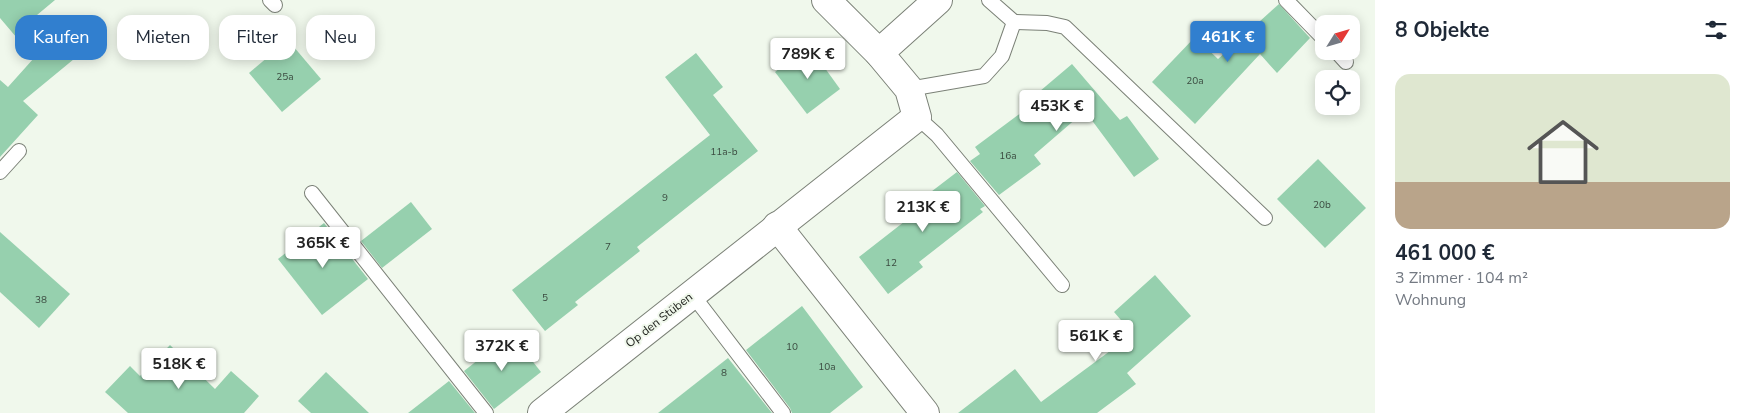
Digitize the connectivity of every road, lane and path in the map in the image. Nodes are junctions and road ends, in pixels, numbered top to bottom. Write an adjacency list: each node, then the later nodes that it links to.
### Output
1 (826, 0): 7 (street)
2 (938, 0): 7 (street)
3 (989, 0): 5 (lane)
4 (1286, 0): 6 (lane)
5 (1014, 22): 8 (lane); 13 (lane)
6 (1315, 30)
7 (878, 53): 8 (street)
8 (909, 89): 9 (street)
9 (917, 117): 14 (street, Op den Stüben); 15 (lane)
10 (20, 151): 11 (lane)
11 (0, 172)
12 (312, 193): 17 (lane)
13 (1265, 218)
14 (777, 226): 16 (street, Op den Stüben); 20 (street)
15 (1062, 285)
16 (692, 294): 18 (street, Op den Stüben); 19 (lane)
17 (486, 413)
18 (542, 413)
19 (783, 413)
20 (926, 413)

